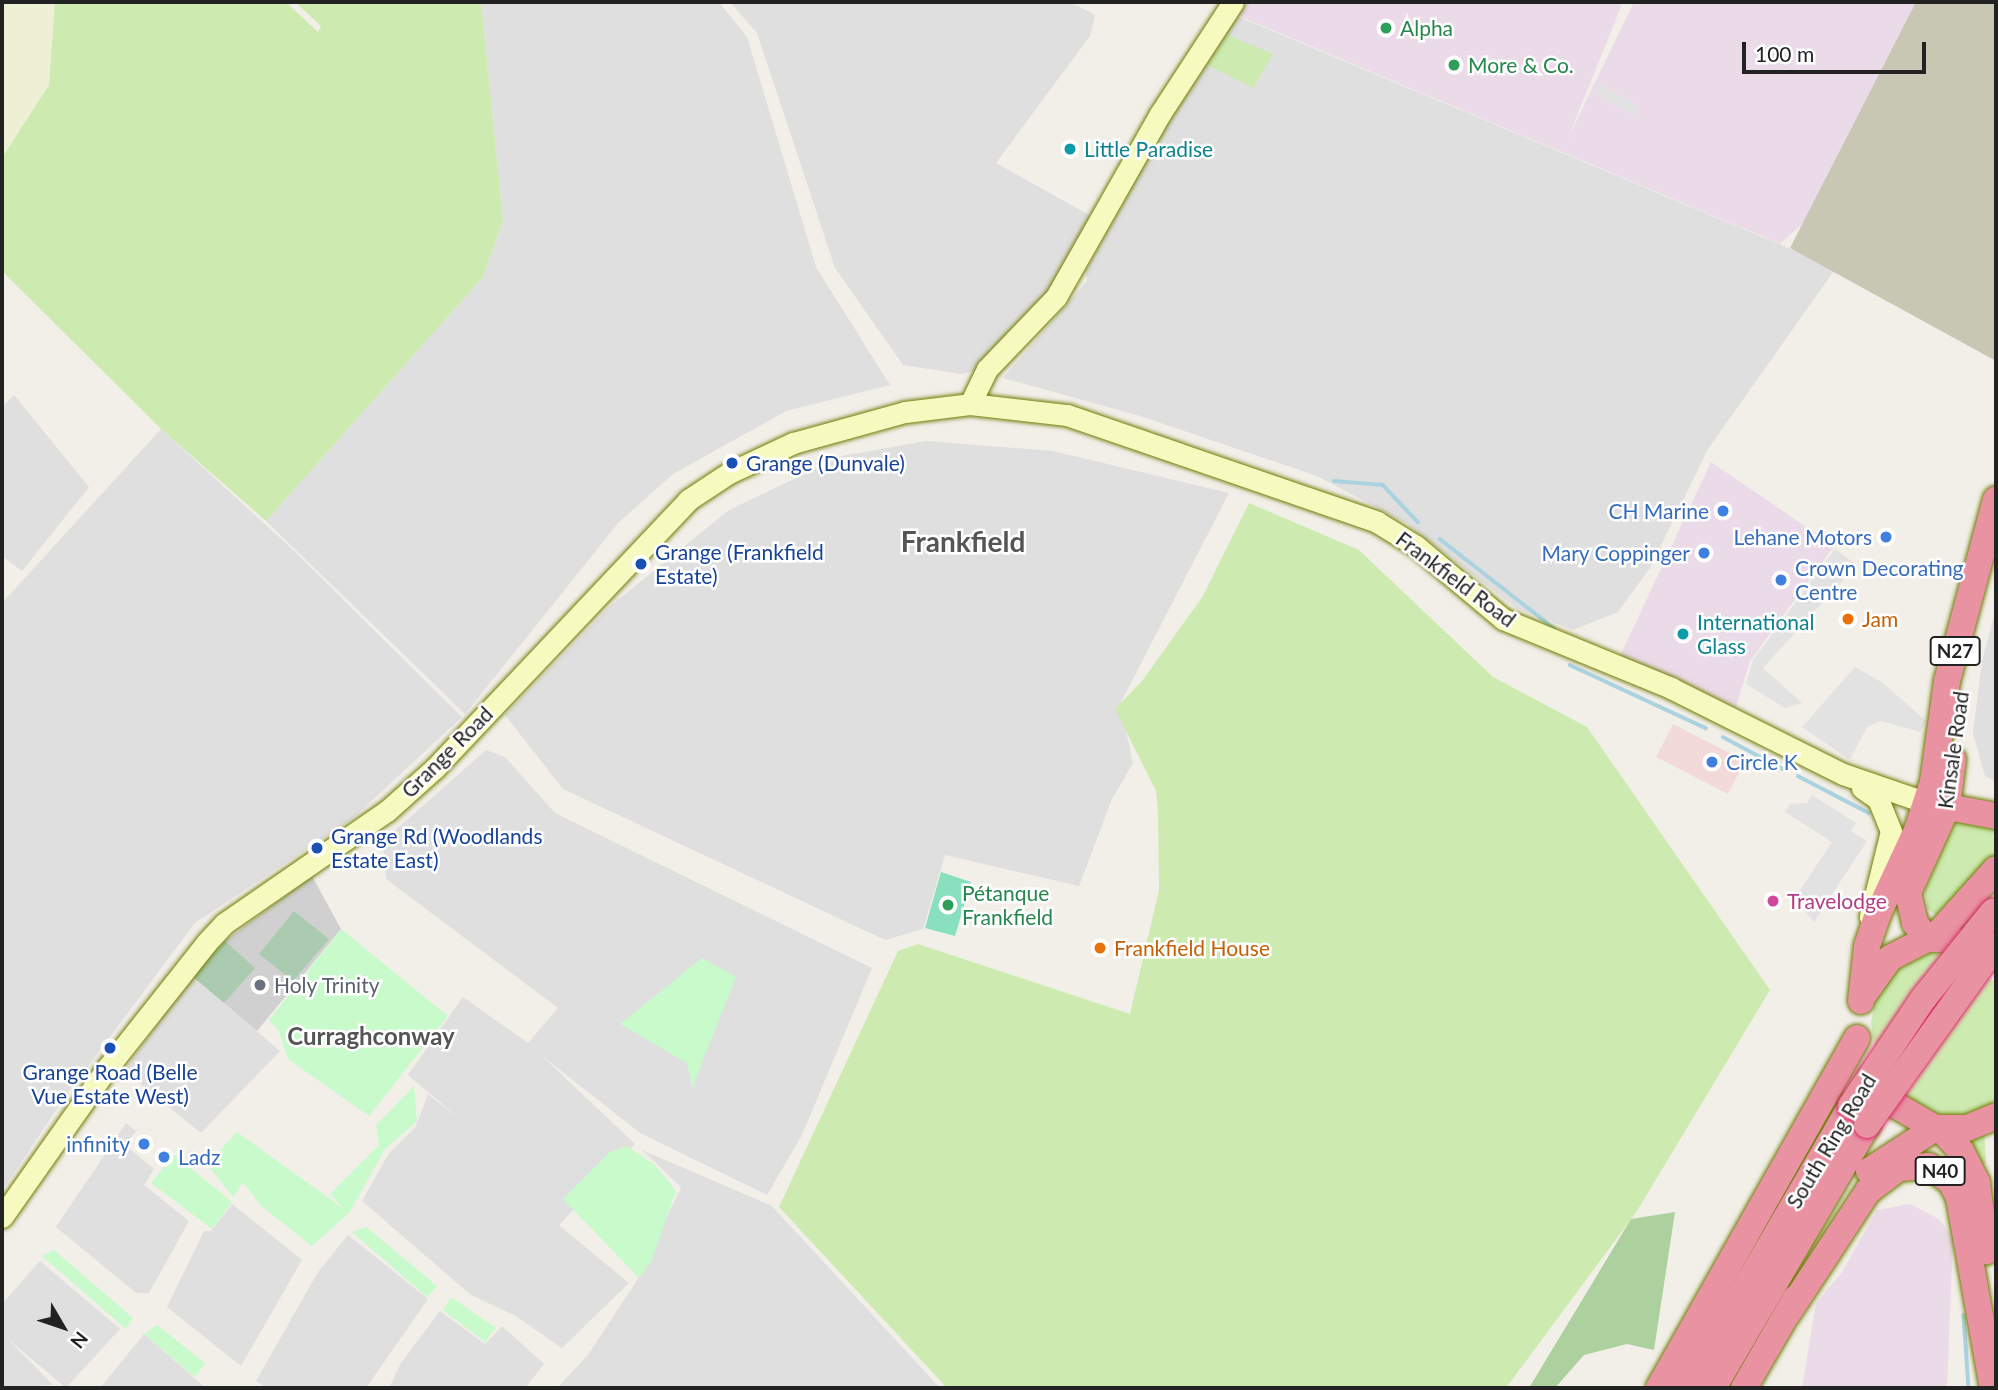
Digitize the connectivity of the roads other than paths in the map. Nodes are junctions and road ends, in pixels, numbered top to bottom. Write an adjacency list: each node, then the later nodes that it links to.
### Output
1 (1233, 2): 2 (main road)
2 (970, 404): 5 (main road, Frankfield Road); 19 (main road, Grange Road)
3 (1996, 500): 6 (highway, Kinsale Road / N27)
4 (1996, 552): 6 (highway, Kinsale Road / N27)
5 (1843, 774): 6 (main road, Frankfield Road); 12 (main road)
6 (1937, 805): 7 (highway); 10 (highway, Kinsale Road / N27); 12 (highway, Kinsale Road / N27)
7 (1996, 816)
8 (1996, 869): 10 (highway)
9 (1994, 910): 16 (highway, South Ring Road, bridge)
10 (1931, 938): 13 (highway); 14 (highway, N27)
11 (1996, 945): 16 (highway, South Ring Road, bridge)
12 (1867, 946): 14 (highway, Kinsale Road / N27)
13 (1996, 959)
14 (1861, 1001): 15 (highway, N27)
15 (1857, 1038): 18 (highway, N27); 22 (highway)
16 (1859, 1115): 23 (highway, South Ring Road); 24 (highway, South Ring Road)
17 (1996, 1116): 18 (highway)
18 (1938, 1128): 20 (highway); 21 (highway, N27)
19 (2, 1217)
20 (1788, 1313): 25 (highway); 26 (highway, N40)
21 (1996, 1345)
22 (1659, 1388)
23 (1687, 1388)
24 (1713, 1388)
25 (1744, 1388)
26 (1993, 1388)

